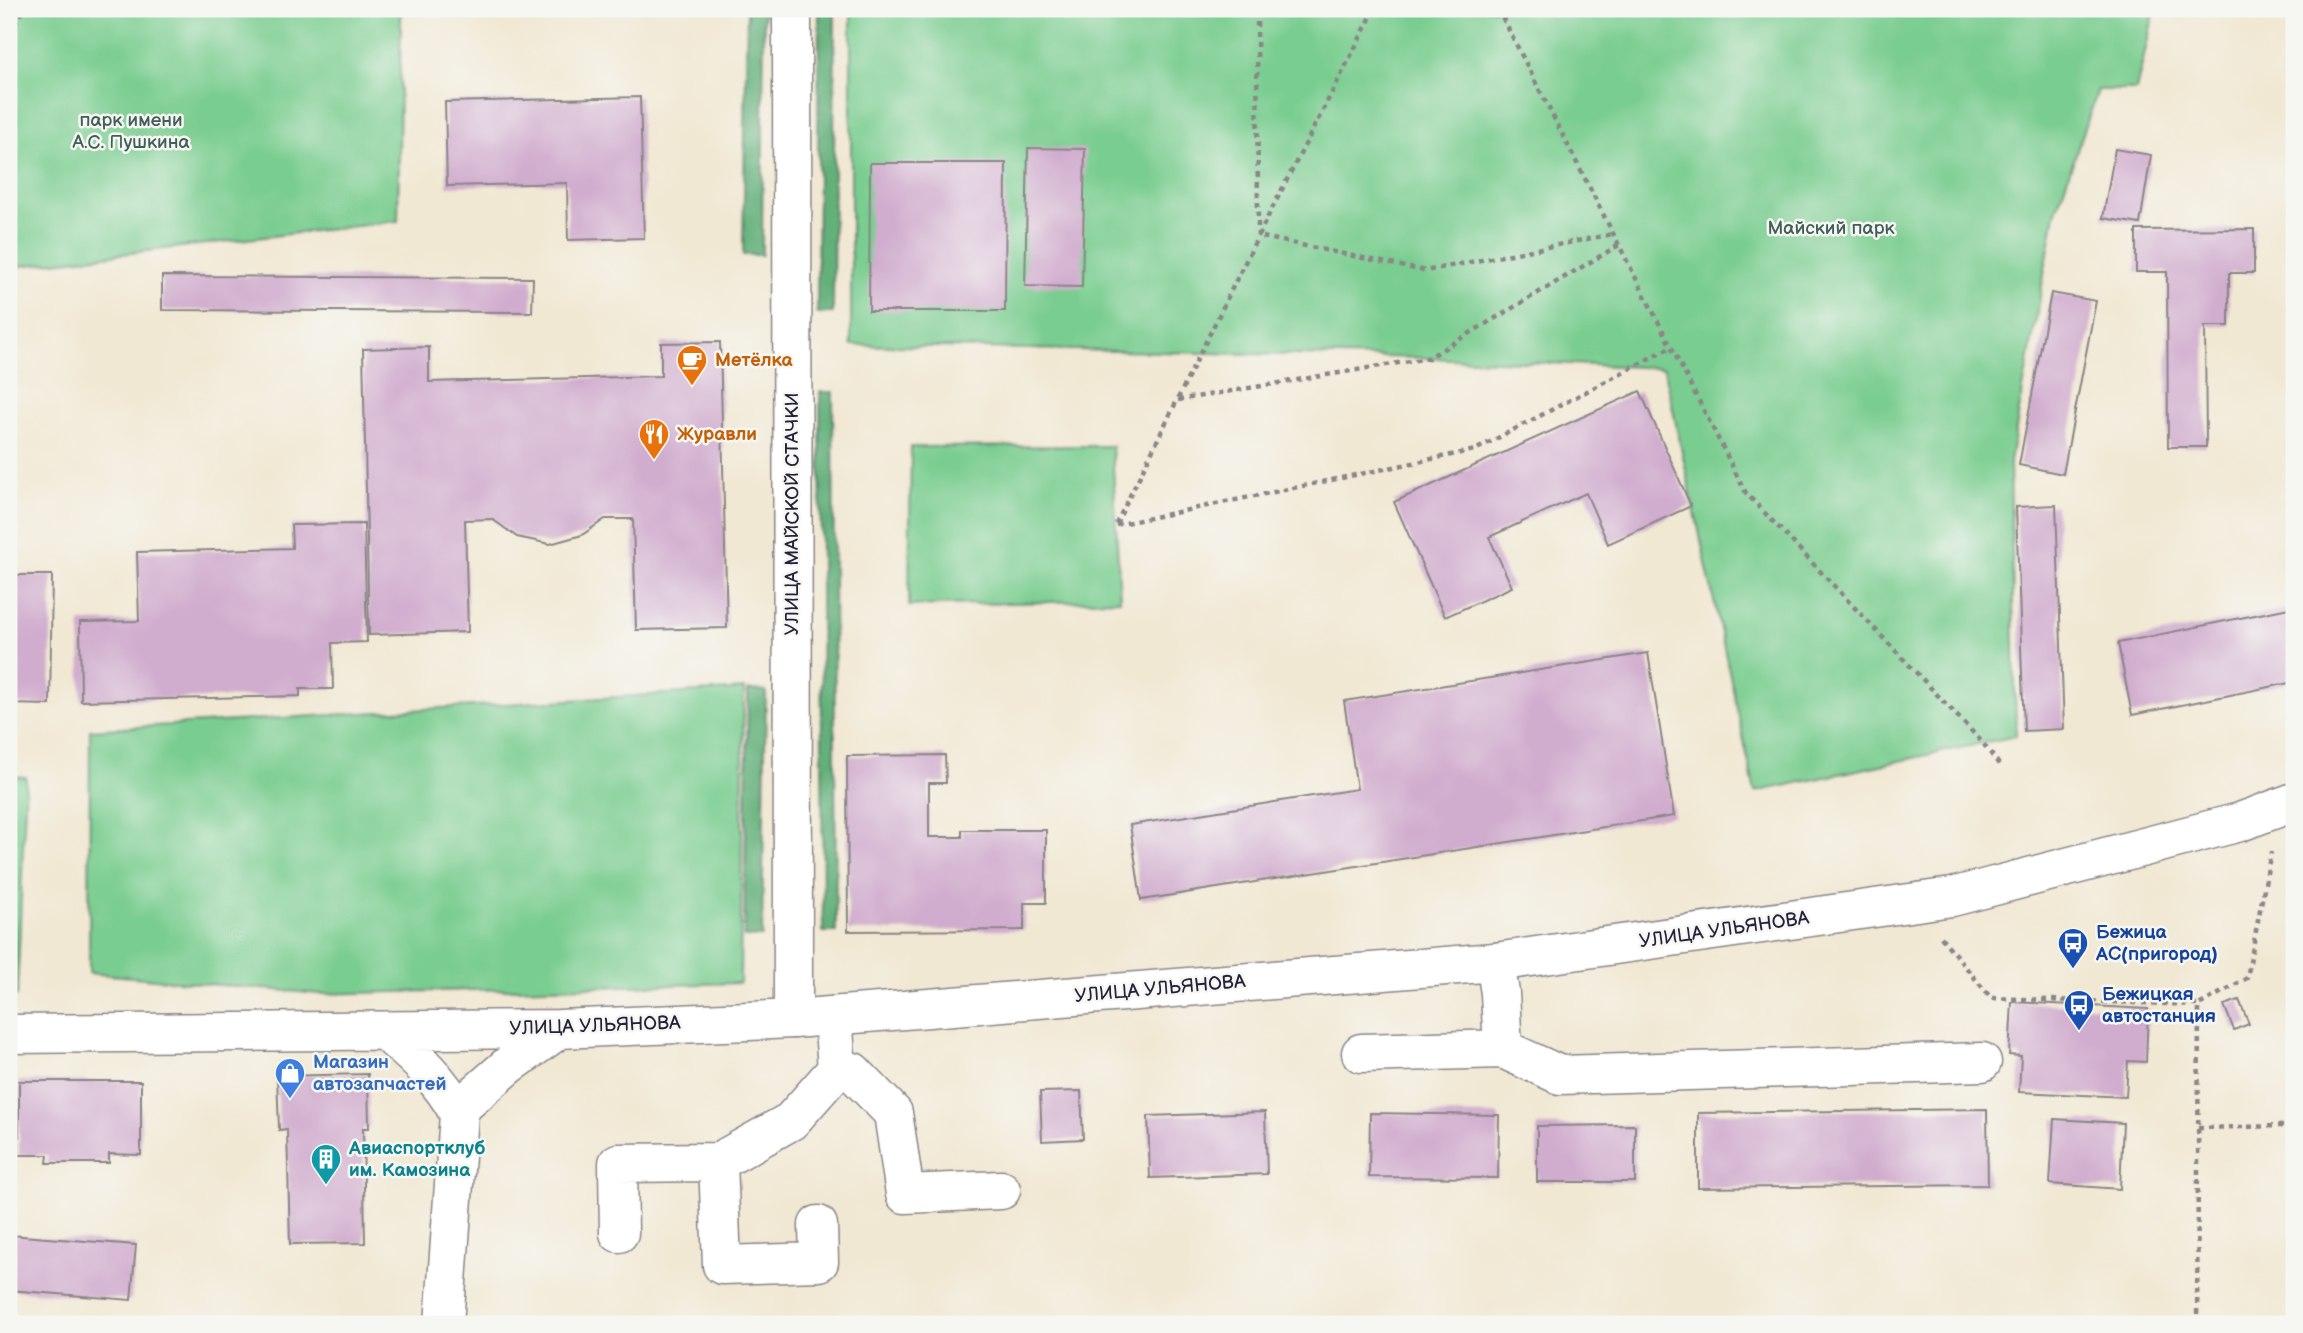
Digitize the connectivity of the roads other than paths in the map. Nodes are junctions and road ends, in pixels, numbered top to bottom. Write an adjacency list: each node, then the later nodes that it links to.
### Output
1 (792, 9): 5 (main road, УЛИЦА МАЙСКОЙ СТАЧКИ)
2 (2294, 802): 3 (main road, УЛИЦА УЛЬЯНОВА)
3 (1495, 962): 4 (main road, УЛИЦА УЛЬЯНОВА); 9 (main road)
4 (832, 1016): 5 (main road, УЛИЦА УЛЬЯНОВА); 12 (main road)
5 (793, 1019): 6 (main road, УЛИЦА УЛЬЯНОВА)
6 (559, 1029): 7 (main road, УЛИЦА УЛЬЯНОВА); 13 (main road)
7 (385, 1031): 8 (main road, УЛИЦА УЛЬЯНОВА); 13 (main road)
8 (9, 1034)
9 (1503, 1049): 10 (main road); 11 (main road)
10 (1361, 1053)
11 (1982, 1062)
12 (837, 1069): 14 (main road); 15 (main road)
13 (461, 1110): 18 (main road)
14 (718, 1162): 16 (main road); 17 (main road)
15 (1001, 1190)
16 (818, 1225)
17 (619, 1233)
18 (444, 1324)

